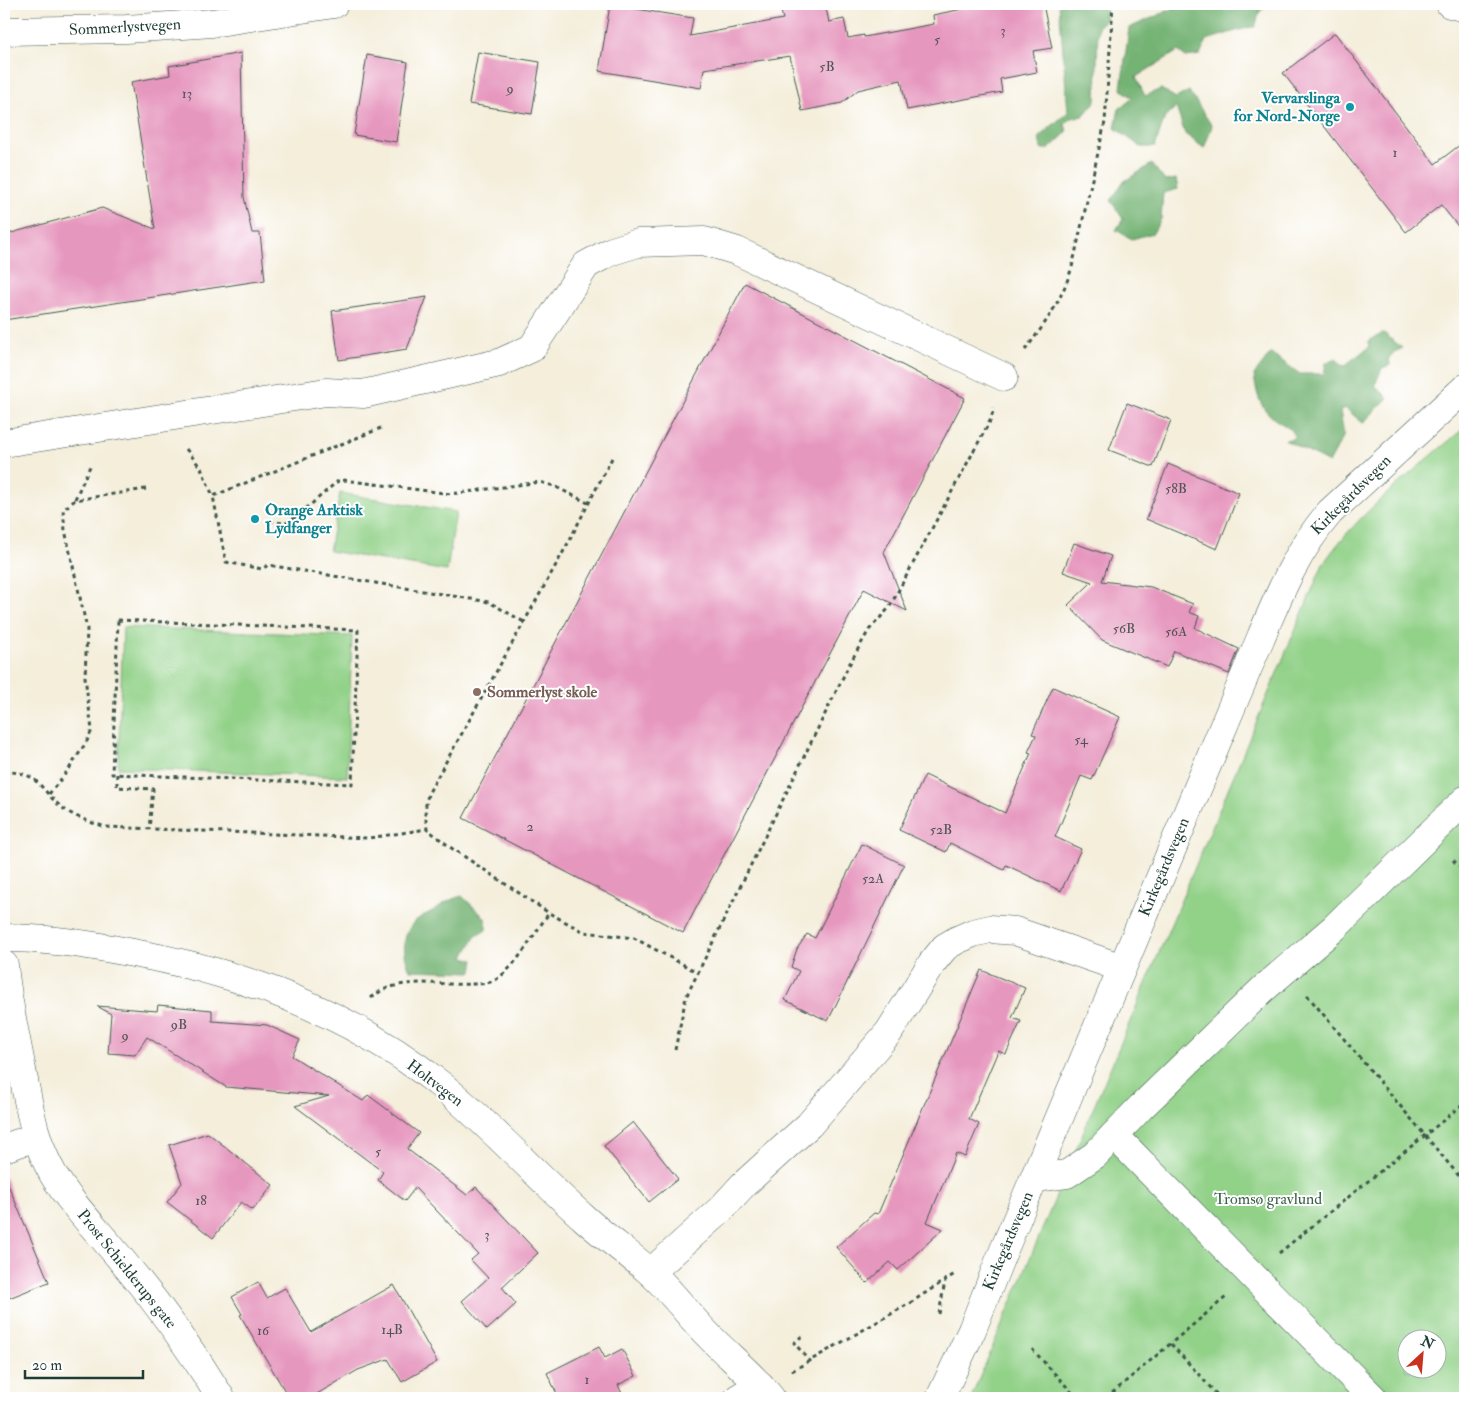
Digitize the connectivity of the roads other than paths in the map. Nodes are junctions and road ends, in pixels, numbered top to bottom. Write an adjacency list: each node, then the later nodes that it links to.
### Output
1 (334, 4): 4 (street, Sommerlystvegen)
2 (1450, 4): 3 (street)
3 (1465, 8)
4 (4, 32)
5 (1004, 377): 7 (street)
6 (1465, 388): 11 (street, Kirkegårdsvegen)
7 (4, 444)
8 (1465, 800): 12 (street)
9 (4, 938): 16 (street, Holtvegen)
10 (4, 964): 13 (street, Prost Schielderups gate)
11 (1122, 968): 15 (street, Kirkegårdsvegen); 16 (street)
12 (1114, 1135): 15 (street); 20 (street)
13 (36, 1137): 14 (street); 18 (street, Prost Schielderups gate)
14 (4, 1148)
15 (1035, 1178): 19 (street, Kirkegårdsvegen)
16 (651, 1272): 17 (street, Holtvegen)
17 (756, 1394)
18 (221, 1398)
19 (940, 1398)
20 (1372, 1398)

